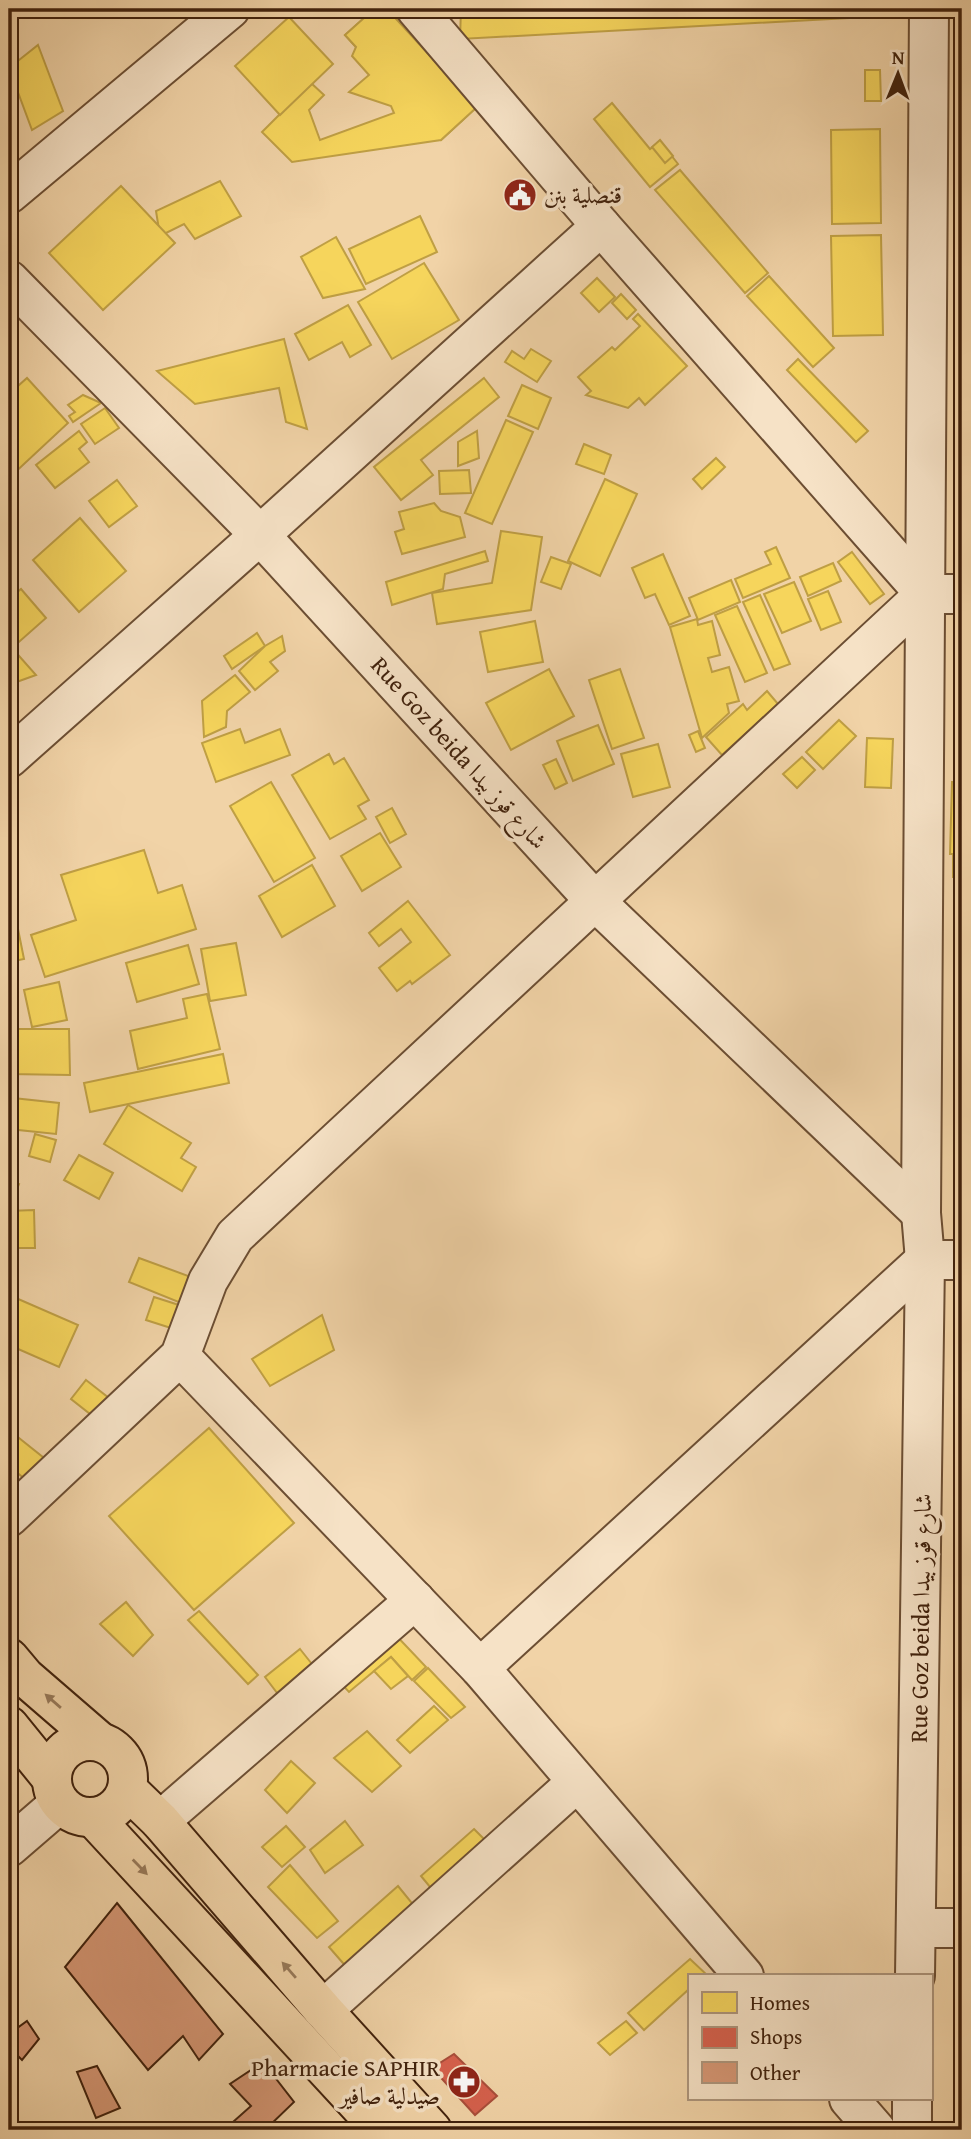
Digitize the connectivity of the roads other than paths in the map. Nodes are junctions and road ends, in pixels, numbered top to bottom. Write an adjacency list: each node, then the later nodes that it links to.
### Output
1 (230, 9): 4 (street)
2 (415, 9): 5 (street)
3 (929, 9): 8 (street, Rue Goz beida شارع قوز بيدا)
4 (9, 194)
5 (601, 226): 7 (street); 8 (street)
6 (9, 280): 7 (street, Rue Goz beida شارع قوز بيدا)
7 (260, 536): 9 (street); 10 (street, Rue Goz beida شارع قوز بيدا)
8 (944, 594): 10 (street); 11 (street, Rue Goz beida شارع قوز بيدا)
9 (9, 758)
10 (594, 901): 11 (street, Rue Goz beida شارع قوز بيدا); 13 (street)
11 (921, 1213): 12 (street, Rue Goz beida شارع قوز بيدا)
12 (944, 1260): 17 (street); 25 (street, Rue Goz beida شارع قوز بيدا)
13 (180, 1356): 14 (street); 15 (street)
14 (9, 1517)
15 (415, 1600): 17 (street); 23 (street)
16 (9, 1658): 19 (main road, one-way to 16)
17 (480, 1668): 20 (street)
18 (9, 1726): 22 (main road)
19 (99, 1741): 21 (main road); 22 (main road)
20 (577, 1782): 27 (street); 29 (street)
21 (128, 1790): 22 (main road); 23 (main road)
22 (68, 1800): 24 (street); 32 (main road, one-way to 32)
23 (160, 1821): 29 (main road, one-way to 23)
24 (9, 1847)
25 (917, 1928): 26 (street); 28 (street, Rue Goz beida شارع قوز بيدا)
26 (962, 1928)
27 (742, 1974)
28 (915, 1974)
29 (323, 2010): 33 (main road)
30 (850, 2100): 34 (street)
31 (912, 2100): 35 (street)
32 (382, 2130)
33 (432, 2130)
34 (876, 2130)
35 (912, 2130)

